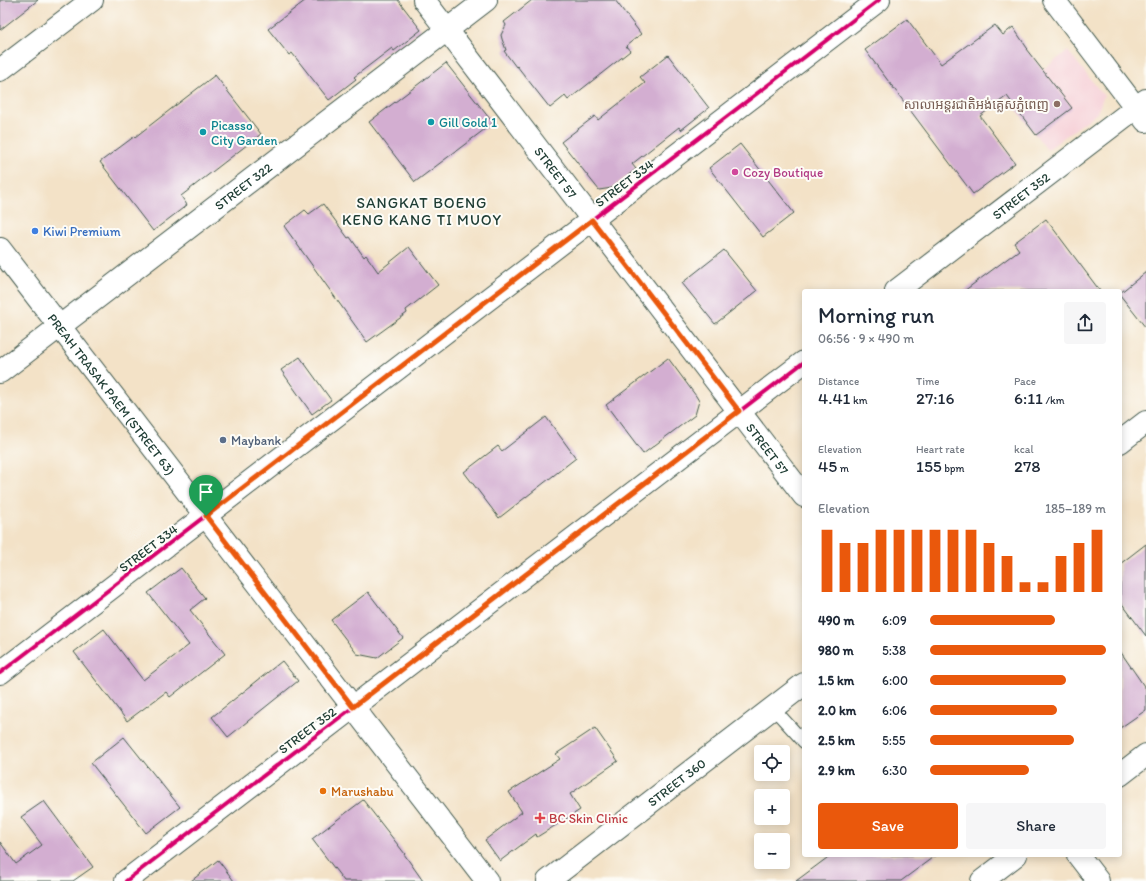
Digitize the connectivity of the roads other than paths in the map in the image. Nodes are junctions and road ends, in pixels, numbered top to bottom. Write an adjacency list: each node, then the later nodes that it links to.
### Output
1 (92, 0): 7 (street)
2 (424, 0): 6 (street, STREET 57)
3 (486, 0): 6 (street, STREET 322)
4 (879, 0): 9 (street, STREET 334)
5 (1054, 0): 8 (street)
6 (447, 30): 9 (street, STREET 57); 12 (street, STREET 322)
7 (0, 70)
8 (1143, 110): 11 (street, STREET 352)
9 (592, 220): 15 (street, STREET 57); 19 (street, STREET 334)
10 (0, 248): 12 (street, PREAH TRASAK PAEM (STREET 63))
11 (899, 289)
12 (60, 326): 14 (street, STREET 322); 19 (street, PREAH TRASAK PAEM (STREET 63))
13 (802, 364): 15 (street, STREET 352)
14 (0, 372)
15 (739, 411): 18 (street, STREET 57); 22 (street, STREET 352)
16 (1146, 422): 17 (street)
17 (1122, 440)
18 (802, 493)
19 (206, 516): 20 (street, STREET 334); 22 (street, PREAH TRASAK PAEM (STREET 63))
20 (0, 673)
21 (802, 686): 23 (street, STREET 360)
22 (353, 707): 29 (street, STREET 352); 30 (street, PREAH TRASAK PAEM (STREET 63))
23 (773, 708): 24 (lane); 31 (street, STREET 360)
24 (802, 740)
25 (1146, 755): 26 (street)
26 (1122, 773)
27 (1013, 857): 32 (street)
28 (1080, 857): 33 (street)
29 (126, 881)
30 (487, 881)
31 (548, 881)
32 (982, 881)
33 (1098, 881)

